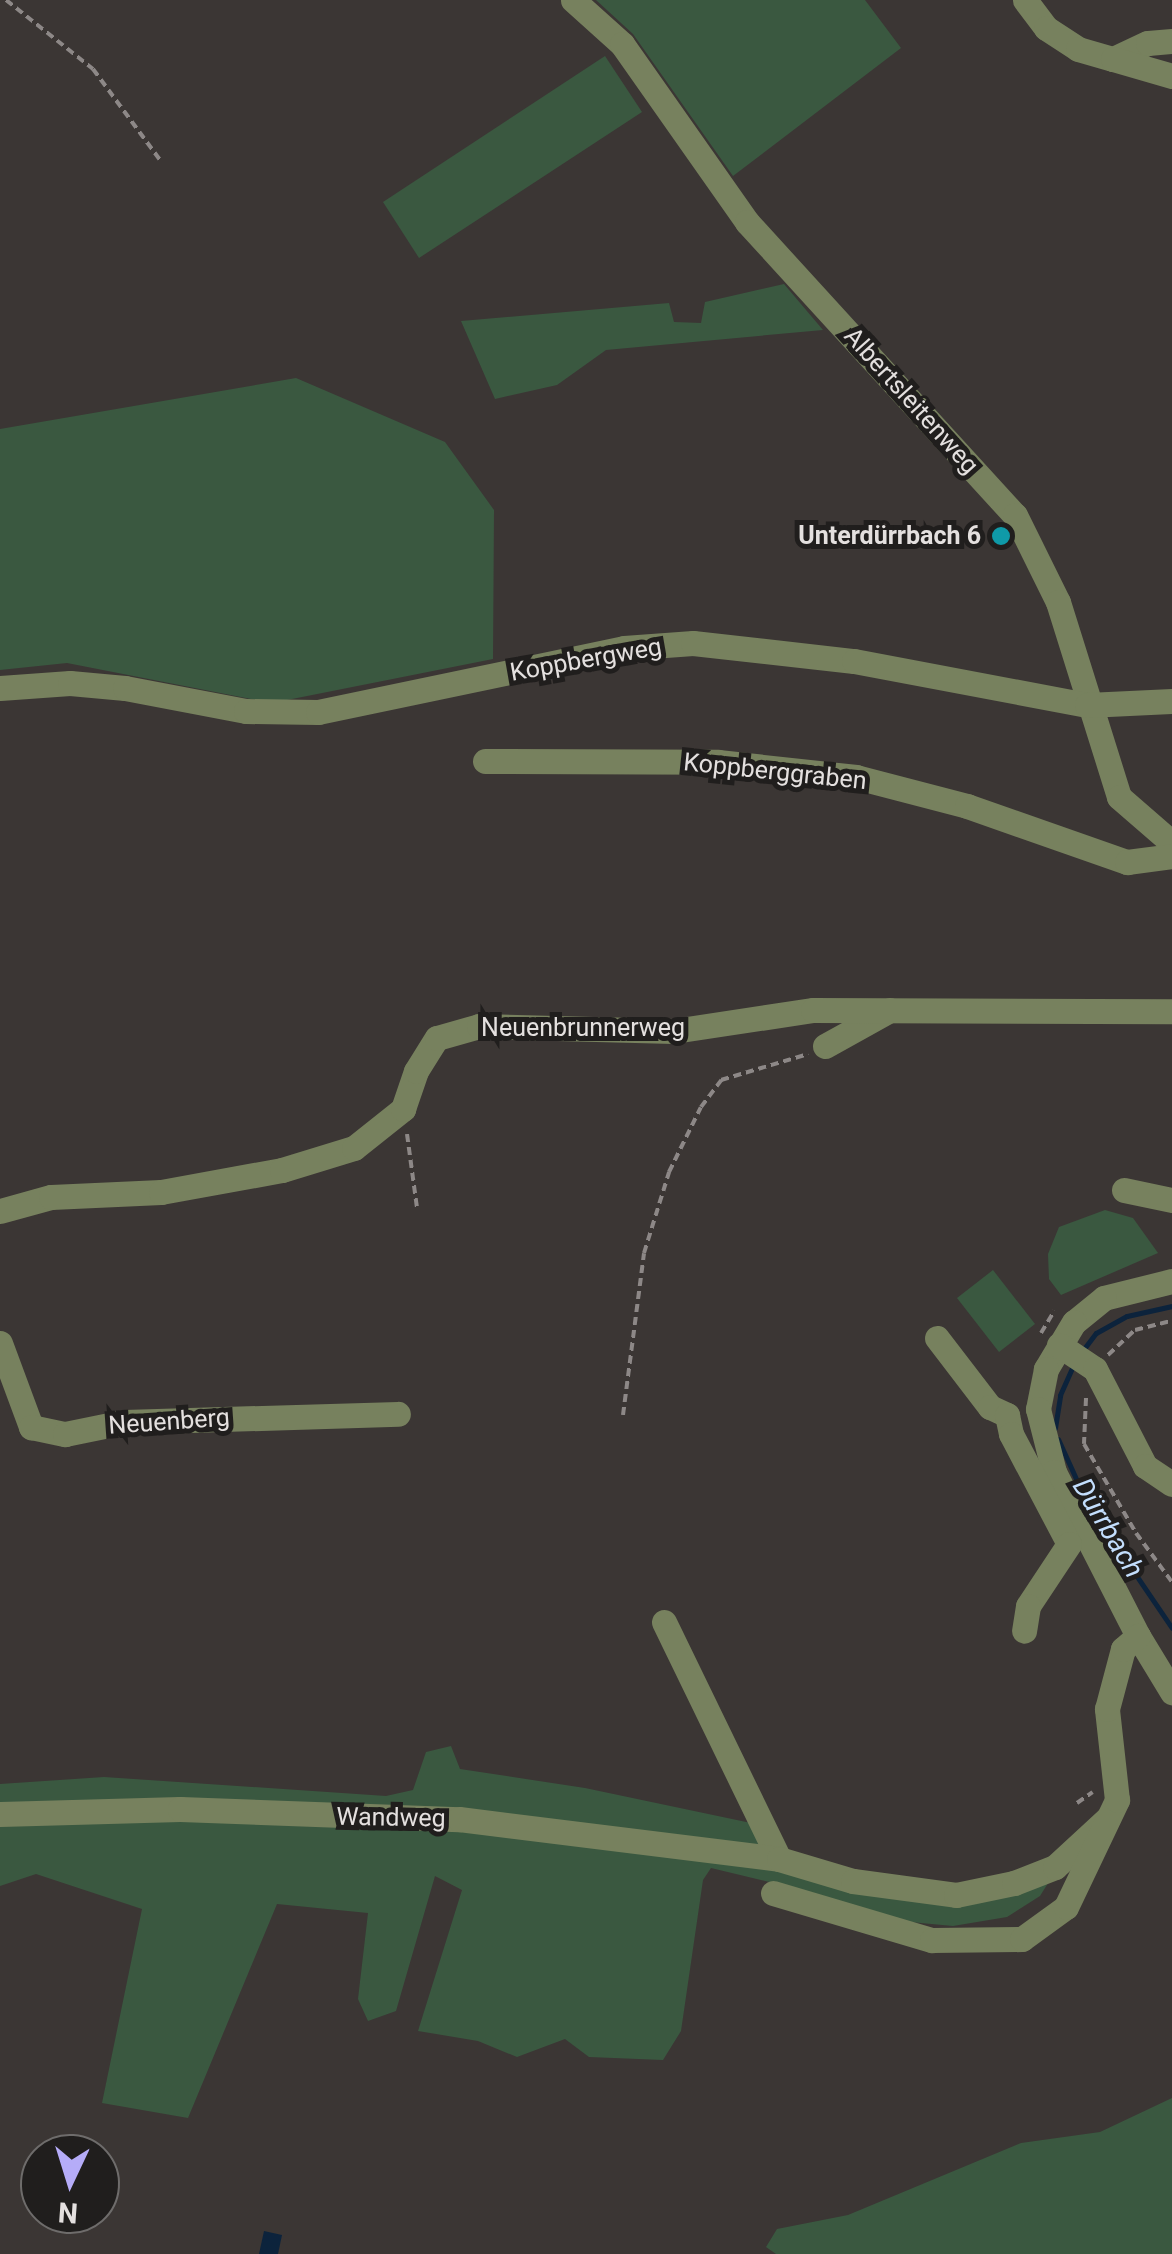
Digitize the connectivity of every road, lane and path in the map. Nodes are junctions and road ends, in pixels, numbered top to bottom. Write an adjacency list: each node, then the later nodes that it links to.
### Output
1 (6, 0): 7 (path)
2 (573, 0): 10 (street, Albertsleitenweg)
3 (1025, 0): 5 (street)
4 (1172, 41): 5 (street)
5 (1113, 59): 6 (street)
6 (1172, 76)
7 (160, 160)
8 (0, 688): 10 (street, Koppbergweg)
9 (1172, 700): 10 (street, Koppbergweg)
10 (1087, 704): 12 (street, Albertsleitenweg)
11 (484, 762): 13 (street, Koppberggraben)
12 (1172, 843)
13 (1172, 856)
14 (892, 1009): 15 (street, Neuenbrunnerweg); 16 (street); 17 (street, Neuenbrunnerweg)
15 (1172, 1011)
16 (825, 1046): 28 (path)
17 (404, 1109): 20 (path); 21 (street)
18 (1124, 1190): 19 (street)
19 (1172, 1200)
20 (417, 1208)
21 (0, 1211)
22 (1172, 1281): 25 (street)
23 (937, 1338): 29 (street)
24 (0, 1344): 27 (street, Neuenberg)
25 (1075, 1356): 26 (street); 30 (street)
26 (1038, 1409): 29 (street); 33 (street)
27 (398, 1414)
28 (623, 1415)
29 (1007, 1415): 32 (street)
30 (1172, 1484)
31 (664, 1622): 37 (street)
32 (1024, 1631)
33 (1138, 1636): 34 (street); 36 (street)
34 (1172, 1692)
35 (0, 1814): 37 (street, Wandweg)
36 (1108, 1818): 37 (street, Wandweg); 38 (street)
37 (779, 1859)
38 (773, 1893)

